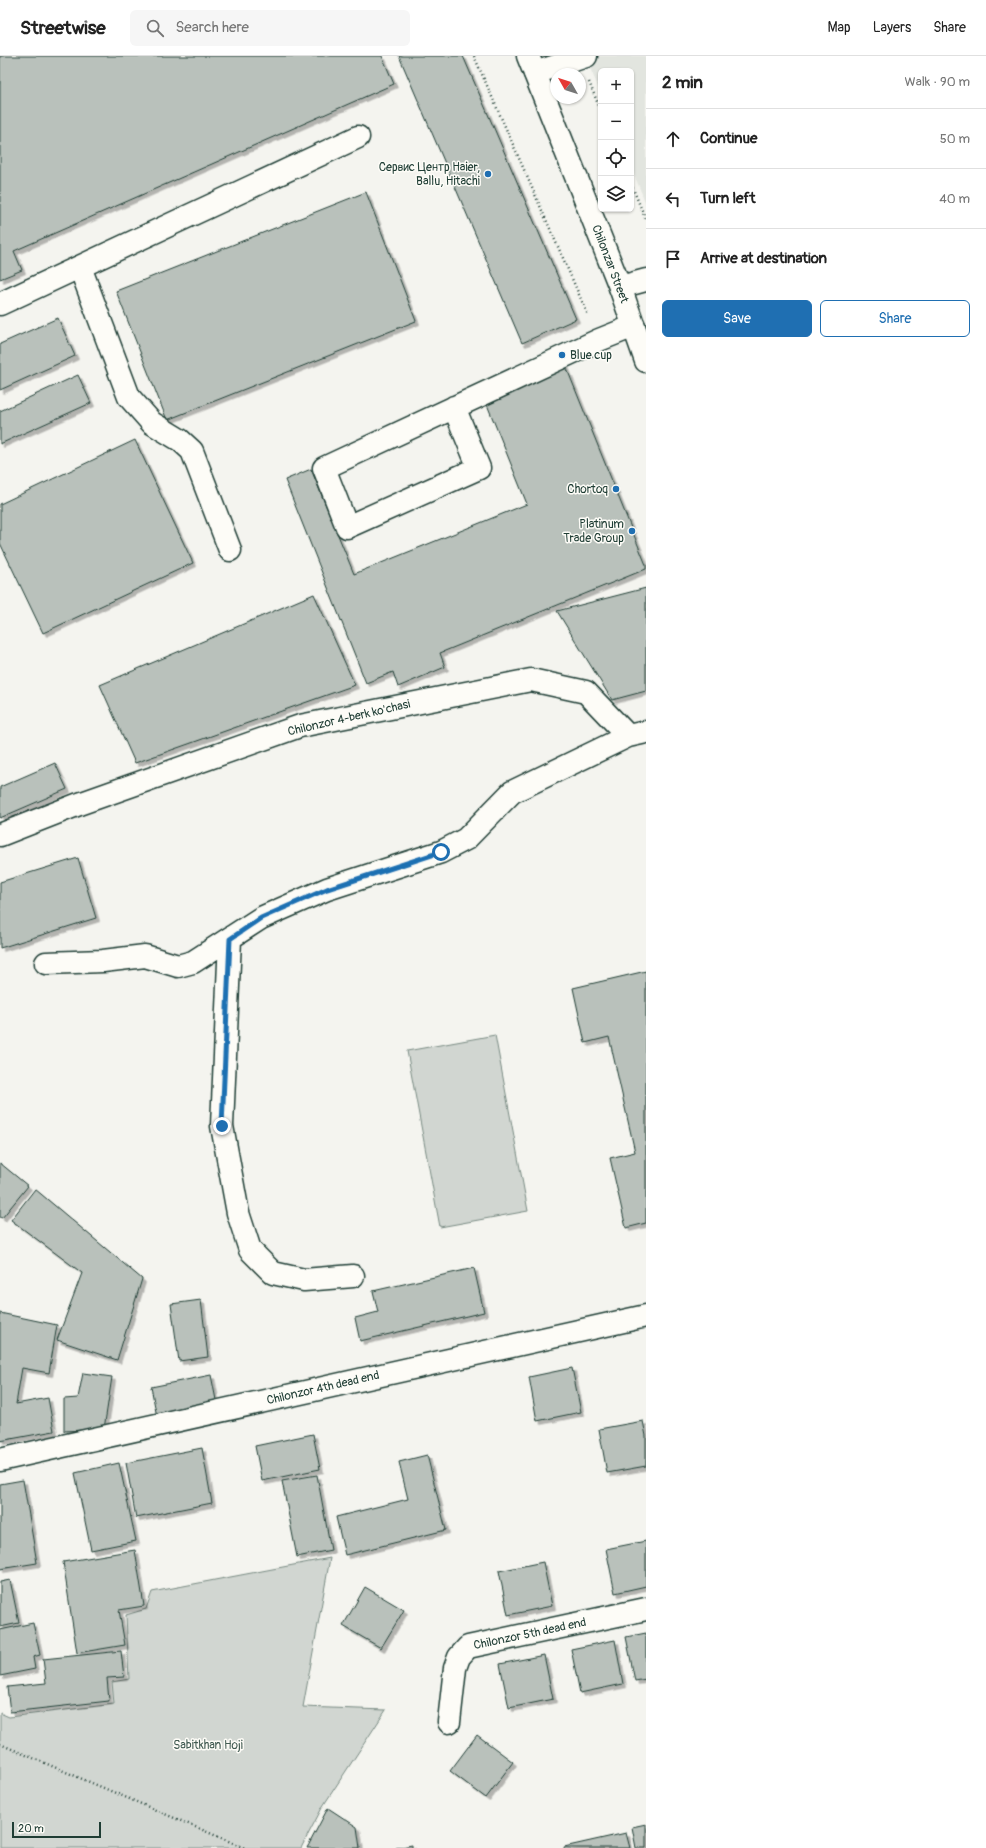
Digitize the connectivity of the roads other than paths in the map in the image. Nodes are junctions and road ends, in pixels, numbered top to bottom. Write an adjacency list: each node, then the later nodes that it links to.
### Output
1 (586, 56): 2 (street)
2 (532, 65): 6 (street, Chilonzar Street)
3 (358, 137): 4 (street)
4 (80, 267): 7 (street); 11 (street)
5 (646, 280): 6 (street)
6 (620, 288): 8 (street, Chilonzar Street)
7 (0, 304)
8 (634, 326): 9 (street, Chilonzar Street); 10 (street)
9 (646, 362)
10 (454, 408): 10 (street)
11 (230, 550)
12 (637, 734): 13 (street, Chilonzor 4-berk ko'chasi); 14 (street)
13 (0, 835)
14 (230, 939): 15 (street); 16 (street)
15 (46, 963)
16 (353, 1276)
17 (646, 1316): 18 (street, Chilonzor 4th dead end)
18 (0, 1460)
19 (646, 1609): 20 (street, Chilonzor 5th dead end)
20 (449, 1722)

